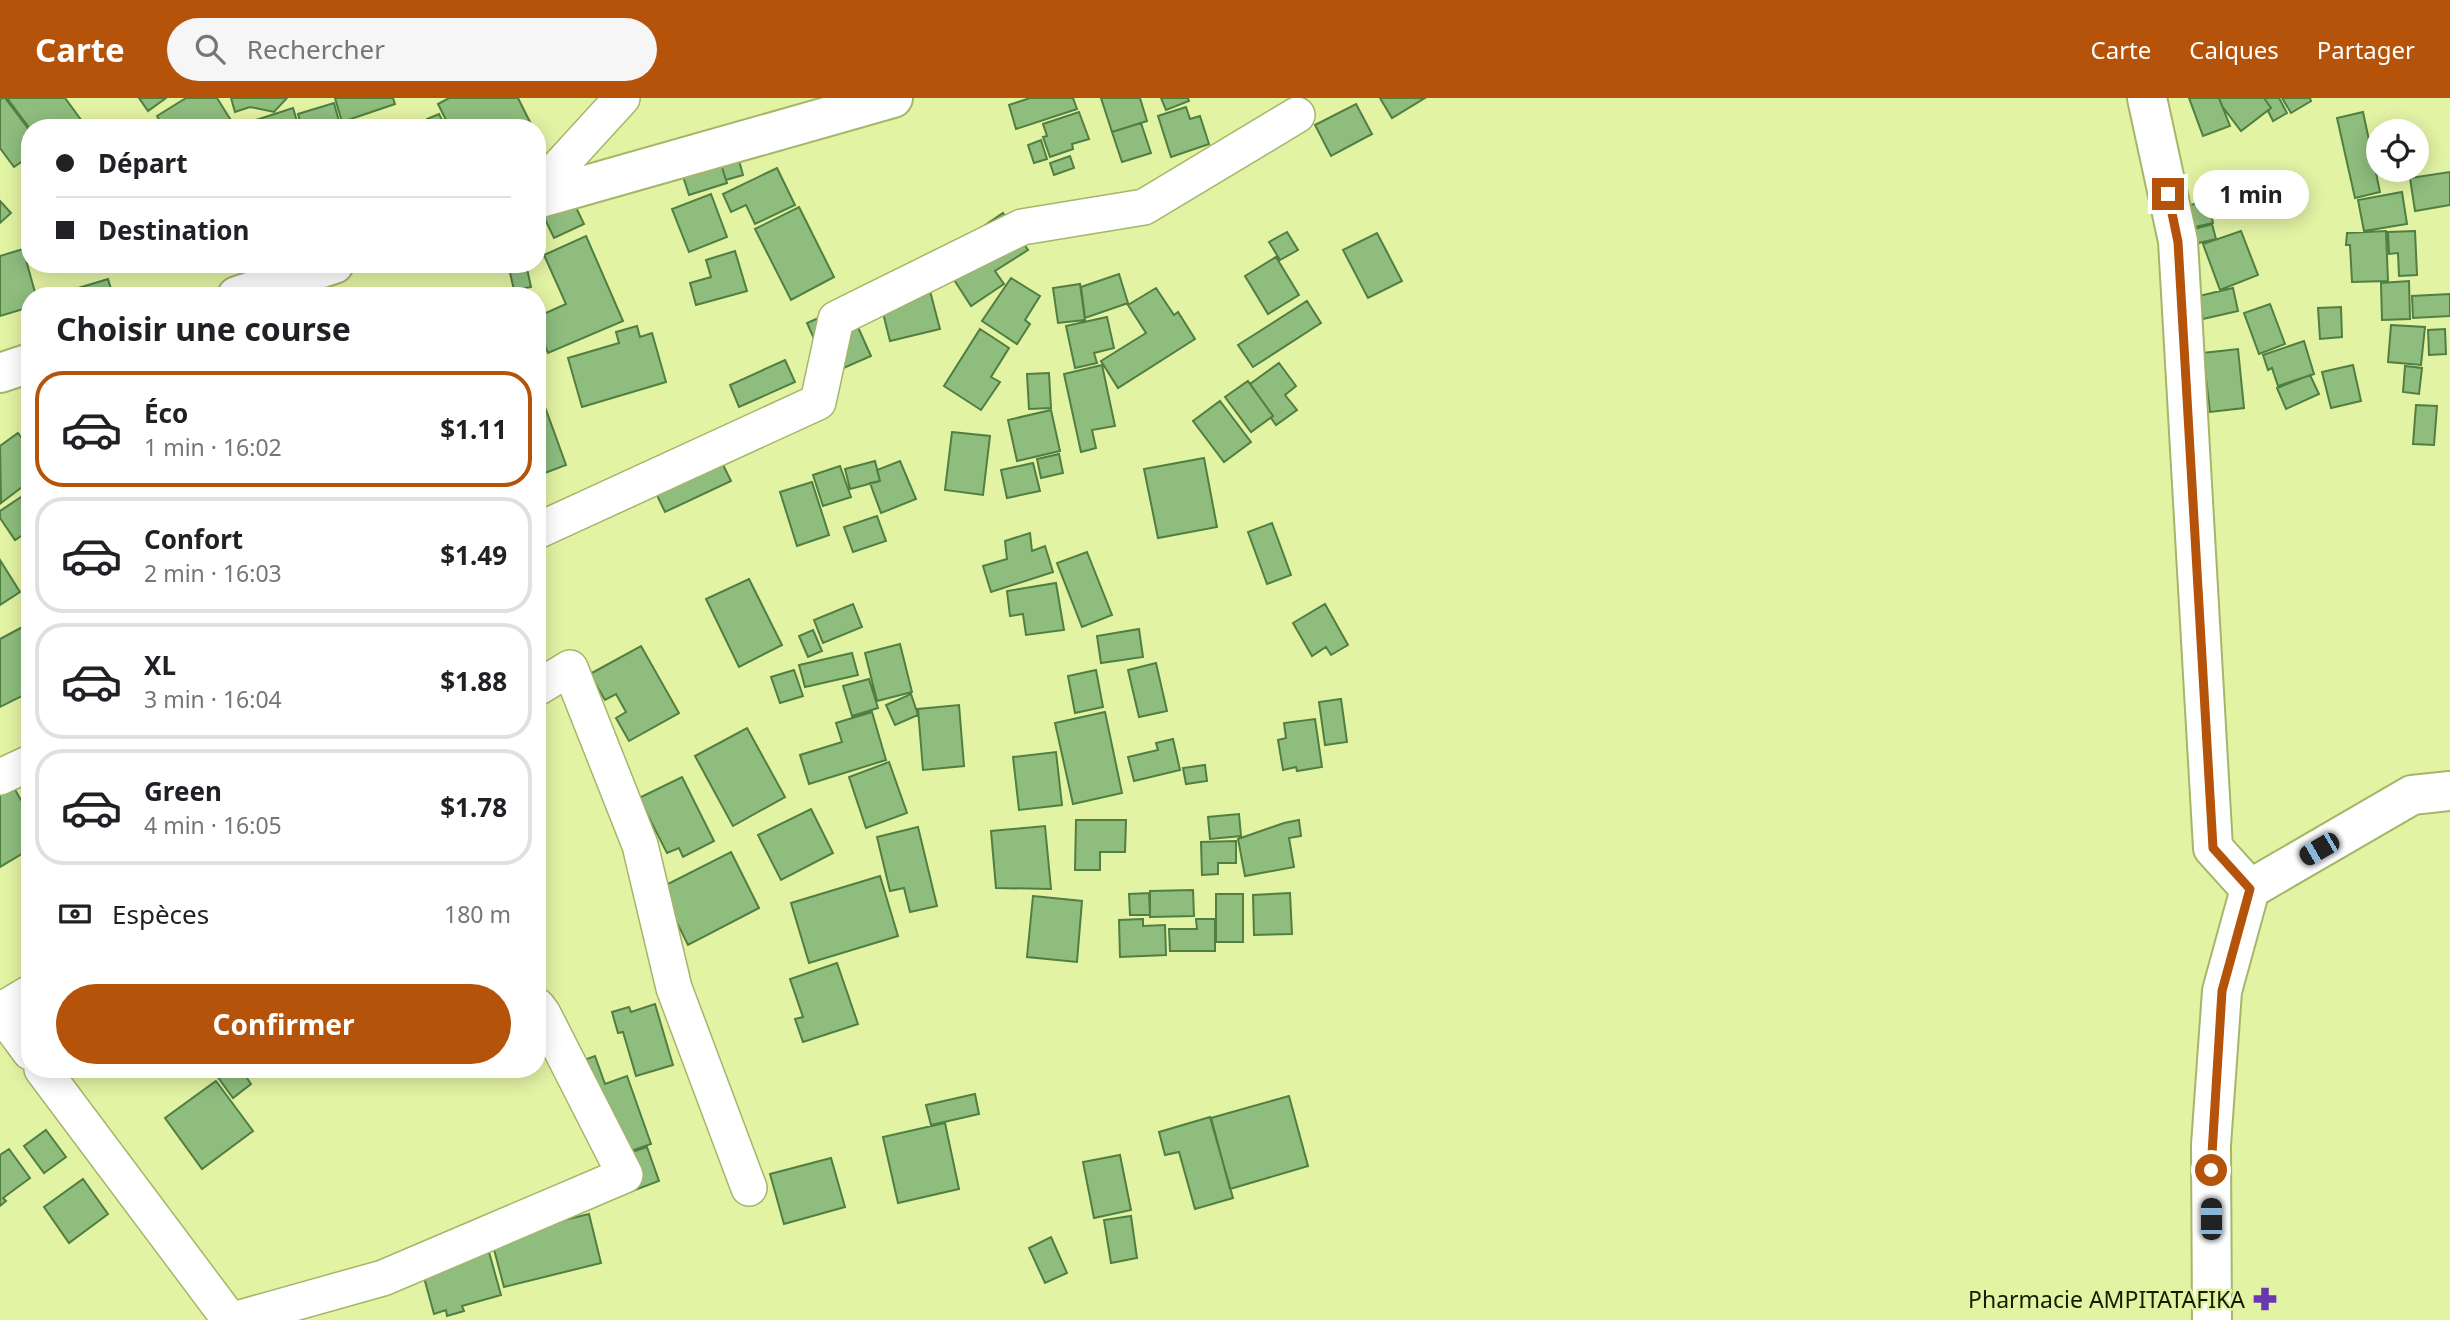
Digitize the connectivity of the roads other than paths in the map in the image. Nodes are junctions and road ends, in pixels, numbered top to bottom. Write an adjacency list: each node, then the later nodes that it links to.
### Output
1 (622, 98): 5 (street)
2 (892, 98): 6 (street)
3 (2147, 98): 16 (street)
4 (1297, 115): 11 (street)
5 (546, 181)
6 (546, 196)
7 (307, 273): 8 (street)
8 (264, 287)
9 (21, 366): 10 (street)
10 (0, 373)
11 (546, 527)
12 (546, 683): 22 (street)
13 (21, 767): 14 (street)
14 (0, 777)
15 (2450, 790): 16 (street)
16 (2250, 889): 24 (street)
17 (21, 998): 18 (street)
18 (0, 1011): 20 (street)
19 (546, 1023): 23 (street)
20 (21, 1040)
21 (60, 1078): 23 (street)
22 (749, 1188)
23 (232, 1320)
24 (2213, 1320)

